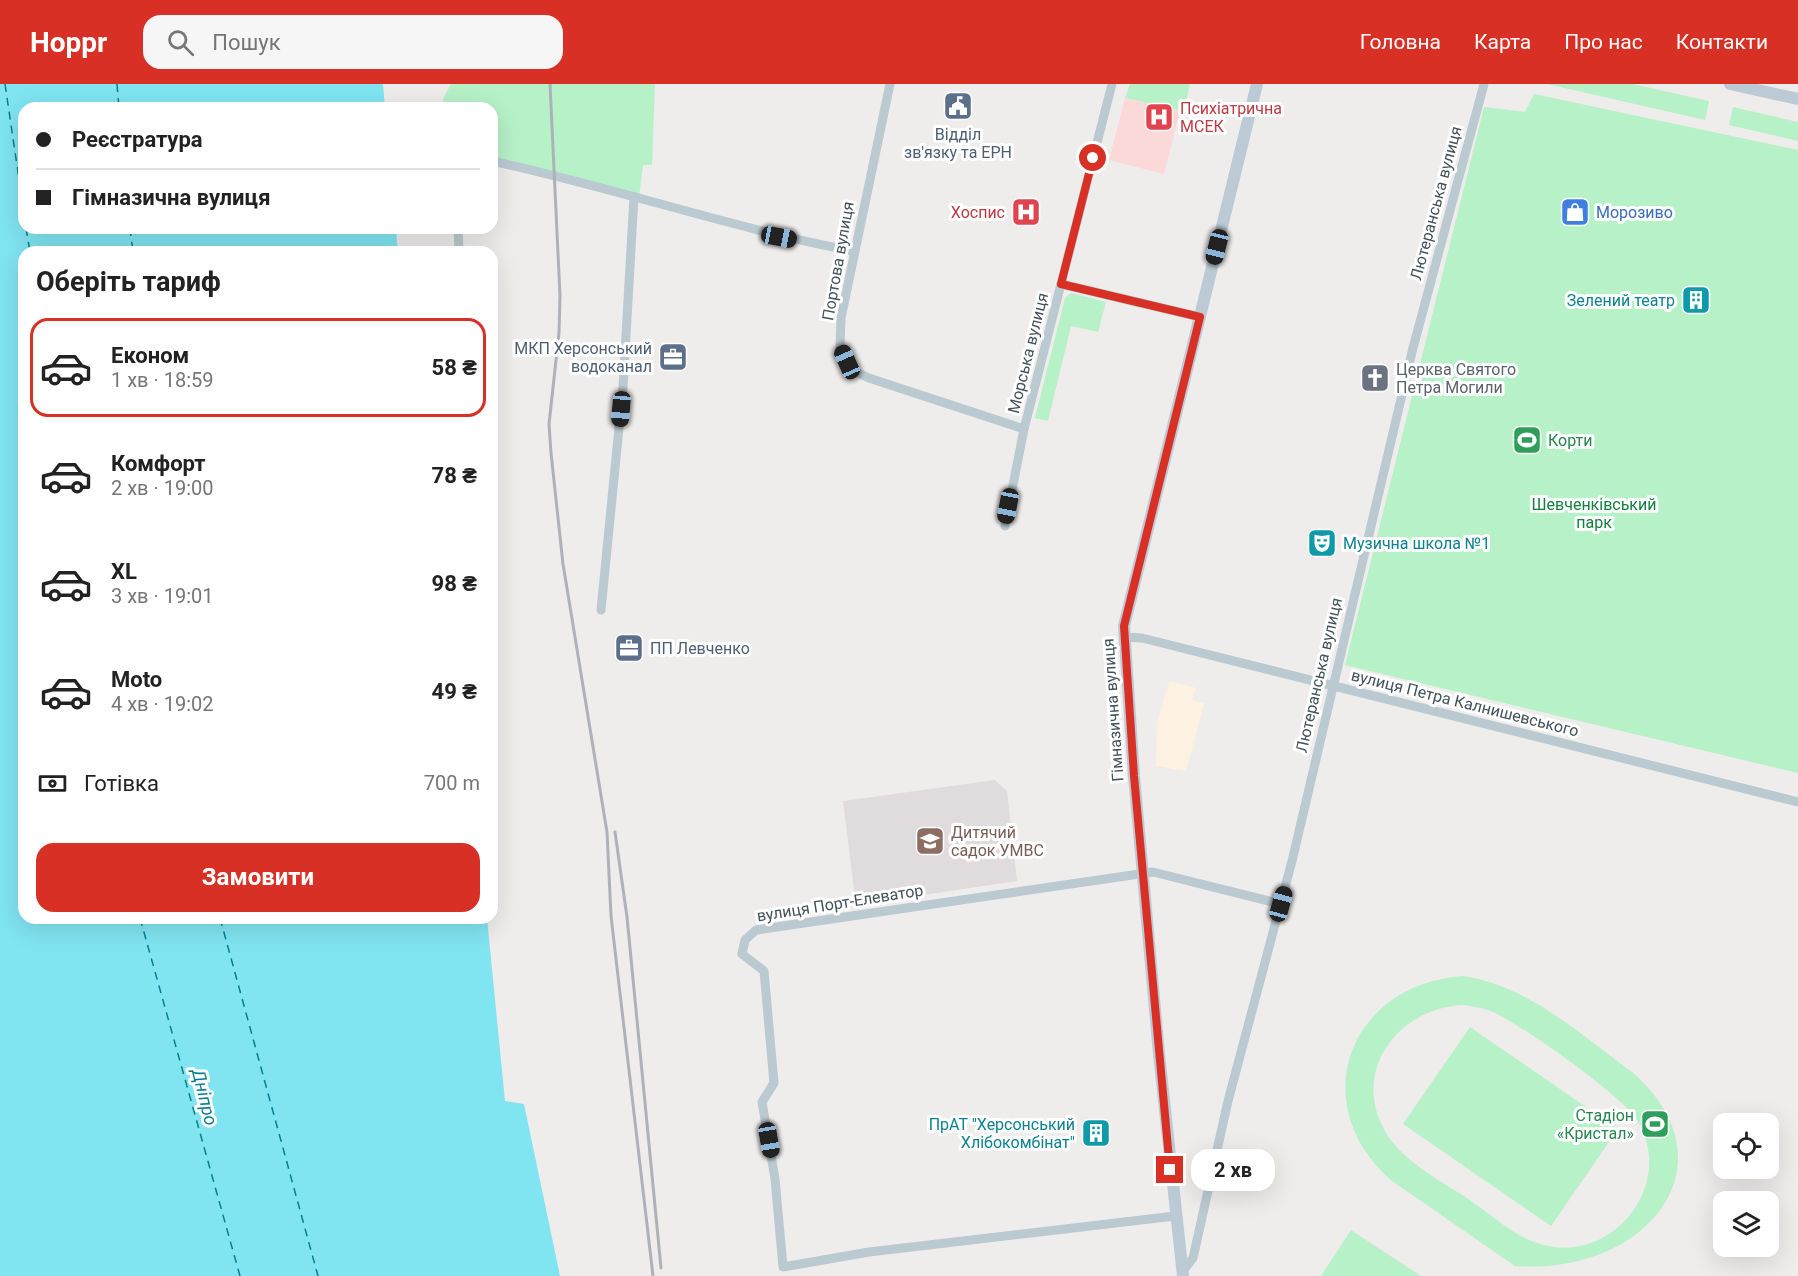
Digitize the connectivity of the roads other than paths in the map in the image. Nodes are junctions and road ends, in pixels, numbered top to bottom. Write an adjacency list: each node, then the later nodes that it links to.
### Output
1 (890, 84): 9 (street, Портова вулиця)
2 (1112, 84): 10 (street, Морська вулиця)
3 (1257, 84): 11 (street, Гімназична вулиця)
4 (1484, 84): 16 (street, Лютеранська вулиця)
5 (1730, 84): 6 (street)
6 (1798, 99)
7 (498, 162): 8 (street)
8 (634, 197): 9 (street); 14 (street)
9 (853, 251): 12 (street, Портова вулиця)
10 (1061, 284): 11 (street); 12 (street, Морська вулиця)
11 (1200, 317): 15 (street, Гімназична вулиця)
12 (1024, 429): 13 (street, Морська вулиця)
13 (1005, 526)
14 (601, 610)
15 (1124, 637): 16 (street, вулиця Петра Калнишевського); 18 (street, Гімназична вулиця)
16 (1331, 687): 17 (street, вулиця Петра Калнишевського); 19 (street, Лютеранська вулиця)
17 (1798, 802)
18 (1143, 873): 19 (street, вулиця Порт-Елеватор); 20 (street, Гімназична вулиця); 20 (street, вулиця Порт-Елеватор)
19 (1281, 904): 21 (street, Лютеранська вулиця)
20 (1175, 1216): 21 (street, Гімназична вулиця)
21 (1183, 1273)

